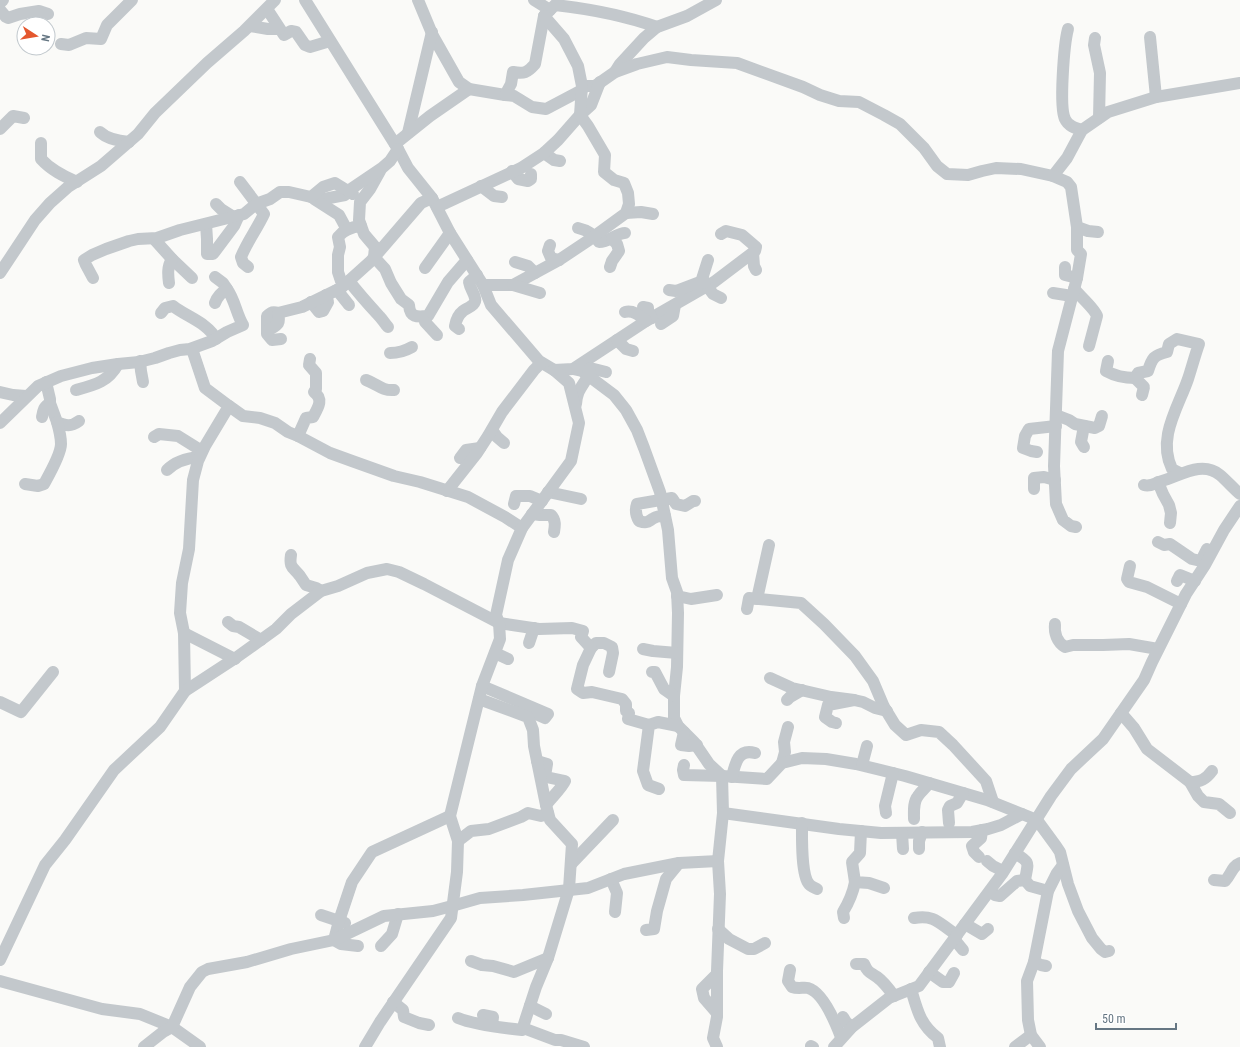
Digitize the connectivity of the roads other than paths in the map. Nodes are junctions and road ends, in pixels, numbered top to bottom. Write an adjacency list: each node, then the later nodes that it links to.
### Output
1 (3, 0): 8 (street)
2 (38, 0): 10 (street)
3 (132, 0): 20 (street)
4 (305, 0): 19 (street)
5 (418, 0): 16 (street)
6 (534, 0): 11 (street)
7 (716, 0): 13 (street)
8 (0, 3)
9 (271, 4): 12 (street); 14 (street)
10 (0, 10)
11 (547, 13): 13 (street); 24 (street); 26 (street)
12 (250, 26): 14 (street); 35 (street)
13 (657, 27): 21 (street)
14 (280, 29): 19 (street)
15 (1068, 29): 32 (street)
16 (432, 32): 25 (street); 34 (street)
17 (1150, 37): 27 (street)
18 (1096, 38): 30 (street)
19 (330, 41): 37 (street)
20 (61, 44)
21 (615, 72): 22 (street); 44 (street)
22 (600, 82): 24 (street); 28 (street)
23 (1240, 83): 27 (street)
24 (582, 88): 26 (street); 28 (street)
25 (469, 89): 26 (street); 34 (street)
26 (505, 95)
27 (1156, 98): 30 (street)
28 (580, 115): 38 (street); 56 (street)
29 (24, 118): 31 (street)
30 (1099, 118): 32 (street)
31 (0, 129)
32 (1082, 130): 40 (street)
33 (100, 132): 35 (street)
34 (408, 133): 37 (street)
35 (129, 142): 45 (street)
36 (41, 143): 45 (street)
37 (396, 147): 41 (street); 53 (street)
38 (544, 153): 39 (street); 42 (street)
39 (560, 161)
40 (1064, 162): 44 (street); 48 (street)
41 (382, 168): 49 (street); 52 (street)
42 (512, 171): 43 (street); 47 (street)
43 (532, 174)
44 (1053, 176): 48 (street)
45 (77, 182): 84 (street)
46 (240, 182): 55 (street)
47 (481, 186): 51 (street); 53 (street)
48 (1071, 187): 61 (street)
49 (348, 191): 50 (street); 52 (street)
50 (311, 197): 55 (street); 63 (street)
51 (502, 198)
52 (360, 202): 60 (street)
53 (434, 202): 65 (street); 73 (street)
54 (216, 204): 58 (street)
55 (256, 204): 58 (street); 80 (street)
56 (626, 213): 57 (street); 68 (street)
57 (653, 214)
58 (235, 216): 59 (street); 59 (street)
59 (206, 224): 69 (street)
60 (361, 226): 63 (street); 73 (street)
61 (1077, 227): 64 (street); 94 (street)
62 (578, 228): 68 (street)
63 (348, 229): 93 (street)
64 (1098, 232)
65 (450, 233): 75 (street); 82 (street)
66 (625, 233): 70 (street)
67 (721, 234): 72 (street)
68 (595, 236): 70 (street); 76 (street)
69 (154, 239): 74 (street); 87 (street)
70 (612, 239): 81 (street)
71 (550, 245): 76 (street)
72 (753, 253): 83 (street); 91 (street)
73 (374, 257): 75 (street); 93 (street)
74 (172, 259): 88 (street); 90 (street)
75 (467, 260): 89 (street)
76 (559, 260): 85 (street)
77 (708, 260): 91 (street)
78 (515, 262): 85 (street)
79 (1065, 266): 94 (street)
80 (248, 267)
81 (610, 267)
82 (425, 268)
83 (756, 270)
84 (0, 273)
85 (535, 273): 92 (street)
86 (215, 277): 95 (street)
87 (93, 278)
88 (192, 278)
89 (480, 280): 92 (street); 108 (street); 121 (street)
90 (169, 283)
91 (706, 284): 96 (street); 99 (street); 105 (street)
92 (513, 286): 97 (street)
93 (340, 287): 101 (street); 107 (street); 111 (street)
94 (1074, 288): 98 (street); 113 (street); 140 (street)
95 (227, 289): 100 (street); 110 (street)
96 (669, 290)
97 (540, 292)
98 (1053, 293)
99 (721, 298)
100 (216, 303)
101 (349, 305)
102 (644, 307): 105 (street)
103 (625, 312): 105 (street)
104 (161, 313): 110 (street)
105 (653, 321): 112 (street)
106 (425, 322): 109 (street)
107 (388, 327)
108 (459, 329)
109 (438, 335)
110 (216, 339): 115 (street)
111 (281, 339)
112 (618, 340): 116 (street); 123 (street)
113 (1090, 346)
114 (412, 348): 117 (street)
115 (192, 349): 120 (street); 136 (street)
116 (633, 351)
117 (390, 353)
118 (310, 359): 146 (street)
119 (1108, 361): 126 (street)
120 (140, 362): 122 (street); 129 (street)
121 (541, 362): 124 (street); 145 (street)
122 (118, 364): 128 (street); 130 (street)
123 (589, 367): 124 (street); 125 (street); 137 (street); 165 (street)
124 (554, 370): 137 (street)
125 (606, 372)
126 (1135, 378): 133 (street); 155 (street)
127 (366, 380): 131 (street)
128 (46, 382): 134 (street); 135 (street)
129 (143, 382)
130 (76, 390)
131 (394, 390)
132 (0, 392): 134 (street)
133 (1142, 395)
134 (26, 396): 143 (street)
135 (50, 403): 139 (street); 142 (street)
136 (229, 406): 146 (street); 152 (street)
137 (575, 407): 163 (street)
138 (1102, 416): 144 (street)
139 (42, 418)
140 (1056, 420): 144 (street); 151 (street); 156 (street)
141 (79, 421): 142 (street)
142 (57, 422): 158 (street)
143 (0, 423)
144 (1084, 426): 149 (street)
145 (492, 430): 148 (street); 150 (street)
146 (298, 436): 161 (street)
147 (154, 437): 152 (street)
148 (504, 443)
149 (1084, 447)
150 (480, 448): 153 (street); 161 (street)
151 (1037, 452)
152 (201, 454): 154 (street); 194 (street)
153 (460, 458)
154 (167, 470)
155 (1180, 473): 157 (street); 162 (street)
156 (1055, 480): 160 (street); 172 (street)
157 (1158, 482): 159 (street); 171 (street)
158 (25, 484)
159 (1144, 485)
160 (1034, 489)
161 (447, 491): 173 (street)
162 (1240, 494)
163 (545, 497): 164 (street); 167 (street); 169 (street)
164 (581, 499)
165 (662, 500): 166 (street); 170 (street); 170 (street)
166 (695, 501)
167 (514, 504)
168 (1240, 506): 176 (street)
169 (532, 514): 173 (street); 174 (street)
170 (665, 516): 183 (street)
171 (1170, 523)
172 (1076, 527)
173 (522, 528): 191 (street)
174 (554, 532)
175 (1158, 542): 176 (street)
176 (1217, 543): 181 (street)
177 (769, 545): 186 (street)
178 (291, 555): 182 (street)
179 (1130, 566): 187 (street)
180 (1177, 581): 181 (street)
181 (1195, 581): 187 (street)
182 (321, 591): 191 (street); 195 (street)
183 (677, 596): 185 (street); 189 (street)
184 (717, 596): 185 (street)
185 (693, 598): 189 (street)
186 (757, 599): 188 (street); 217 (street)
187 (1181, 604): 199 (street)
188 (747, 609)
189 (678, 617): 201 (street)
190 (228, 622): 195 (street)
191 (499, 623): 193 (street); 200 (street)
192 (1055, 624): 199 (street)
193 (534, 628): 196 (street); 197 (street)
194 (184, 633): 202 (street); 210 (street)
195 (261, 640): 202 (street)
196 (529, 643)
197 (591, 648): 205 (street); 220 (street)
198 (644, 649): 201 (street)
199 (1158, 649): 218 (street)
200 (495, 653): 203 (street); 208 (street)
201 (678, 653): 211 (street)
202 (234, 659): 210 (street)
203 (508, 659)
204 (53, 672): 215 (street)
205 (608, 672)
206 (652, 672): 211 (street)
207 (770, 678): 209 (street)
208 (482, 686): 212 (street); 216 (street)
209 (802, 690): 213 (street); 214 (street)
210 (185, 691): 291 (street)
211 (674, 696): 222 (street)
212 (479, 700): 216 (street); 242 (street)
213 (787, 700)
214 (854, 700): 217 (street); 219 (street)
215 (0, 702)
216 (526, 710): 225 (street)
217 (887, 711): 236 (street)
218 (1121, 713): 232 (street); 245 (street)
219 (836, 723)
220 (649, 725): 222 (street); 234 (street)
221 (788, 727): 226 (street)
222 (681, 729): 231 (street)
223 (867, 746): 228 (street)
224 (755, 753): 231 (street)
225 (537, 761): 237 (street); 237 (street)
226 (782, 763): 228 (street); 231 (street)
227 (684, 765): 231 (street)
228 (862, 765): 230 (street)
229 (1212, 771): 232 (street)
230 (893, 772): 233 (street); 239 (street)
231 (727, 776): 238 (street)
232 (1190, 782): 240 (street)
233 (929, 783): 235 (street); 243 (street)
234 (660, 789)
235 (963, 793): 236 (street); 246 (street)
236 (993, 802): 241 (street)
237 (547, 809): 252 (street); 259 (street)
238 (723, 813): 247 (street); 256 (street)
239 (886, 813)
240 (1230, 813)
241 (1022, 814): 245 (street); 248 (street)
242 (450, 816): 252 (street); 277 (street)
243 (914, 819)
244 (614, 820): 259 (street)
245 (1037, 820): 255 (street); 260 (street)
246 (949, 822)
247 (802, 823): 249 (street); 268 (street)
248 (982, 830): 250 (street); 261 (street)
249 (861, 831): 251 (street); 265 (street)
250 (922, 832): 251 (street); 254 (street)
251 (902, 833): 253 (street)
252 (458, 841): 271 (street)
253 (903, 849)
254 (919, 849)
255 (1015, 853): 261 (street); 263 (street)
256 (718, 861): 257 (street); 280 (street)
257 (678, 863): 262 (street); 282 (street)
258 (1240, 863): 264 (street)
259 (571, 864): 267 (street)
260 (1063, 865): 270 (street); 289 (street)
261 (1003, 871): 269 (street)
262 (611, 879): 267 (street); 272 (street)
263 (1025, 880): 269 (street); 270 (street)
264 (1214, 880)
265 (855, 882): 266 (street); 275 (street)
266 (884, 888)
267 (570, 889): 271 (street); 290 (street)
268 (817, 889)
269 (990, 891): 278 (street)
270 (1048, 891): 293 (street)
271 (452, 906): 273 (street); 302 (street)
272 (615, 912)
273 (398, 914): 279 (street); 287 (street)
274 (321, 916): 277 (street)
275 (844, 918)
276 (914, 918): 283 (street)
277 (339, 921): 279 (street); 284 (street)
278 (965, 924): 281 (street); 283 (street)
279 (357, 929): 284 (street)
280 (718, 929): 285 (street); 319 (street)
281 (988, 929)
282 (646, 930)
283 (956, 937): 288 (street); 297 (street)
284 (334, 940): 286 (street); 311 (street)
285 (765, 943)
286 (358, 946)
287 (381, 946)
288 (963, 950)
289 (1109, 951)
290 (548, 958): 292 (street); 303 (street)
291 (0, 960)
292 (471, 961)
293 (1034, 962): 295 (street); 313 (street)
294 (856, 964): 301 (street)
295 (1046, 966)
296 (790, 970): 314 (street)
297 (929, 972): 298 (street); 300 (street)
298 (954, 973)
299 (0, 982): 311 (street)
300 (912, 989): 301 (street); 320 (street)
301 (894, 996): 310 (street)
302 (394, 1002): 308 (street); 317 (street)
303 (530, 1006): 304 (street); 312 (street)
304 (546, 1014)
305 (483, 1016): 309 (street)
306 (843, 1017): 310 (street)
307 (458, 1018): 309 (street)
308 (429, 1025)
309 (492, 1025): 312 (street)
310 (852, 1026): 314 (street)
311 (172, 1027): 315 (street); 316 (street)
312 (523, 1028): 318 (street)
313 (1031, 1035): 321 (street); 322 (street)
314 (837, 1042)
315 (144, 1047)
316 (200, 1047)
317 (365, 1047)
318 (584, 1047)
319 (717, 1047)
320 (940, 1047)
321 (1015, 1047)
322 (1040, 1047)

